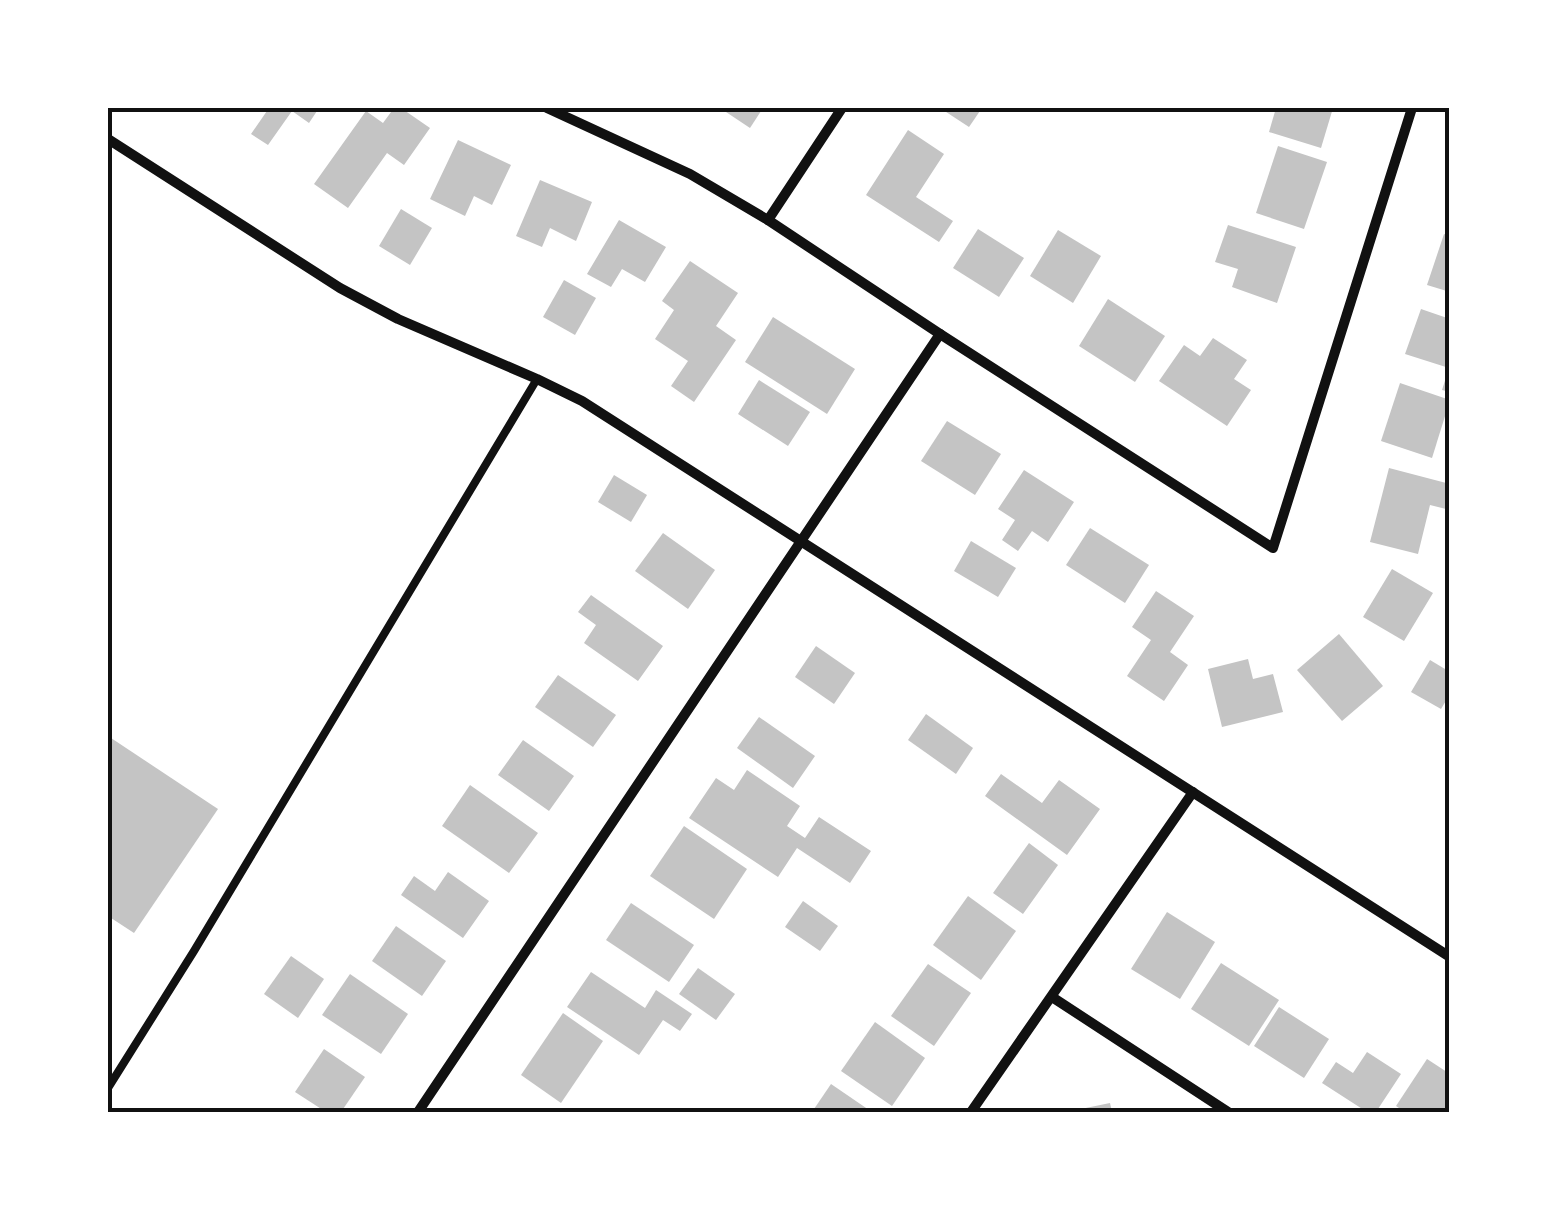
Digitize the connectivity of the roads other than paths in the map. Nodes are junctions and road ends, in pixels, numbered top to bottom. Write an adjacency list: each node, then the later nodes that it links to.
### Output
1 (547, 108): 5 (street)
2 (842, 108): 5 (street)
3 (1412, 108): 6 (street)
4 (108, 139): 7 (street)
5 (768, 220): 6 (street)
6 (940, 334): 8 (street)
7 (537, 378): 8 (street); 12 (lane)
8 (802, 540): 9 (street); 13 (street)
9 (1193, 792): 10 (street); 11 (street)
10 (1450, 957)
11 (1052, 997): 14 (street); 15 (street)
12 (108, 1088)
13 (418, 1112)
14 (971, 1112)
15 (1228, 1112)

